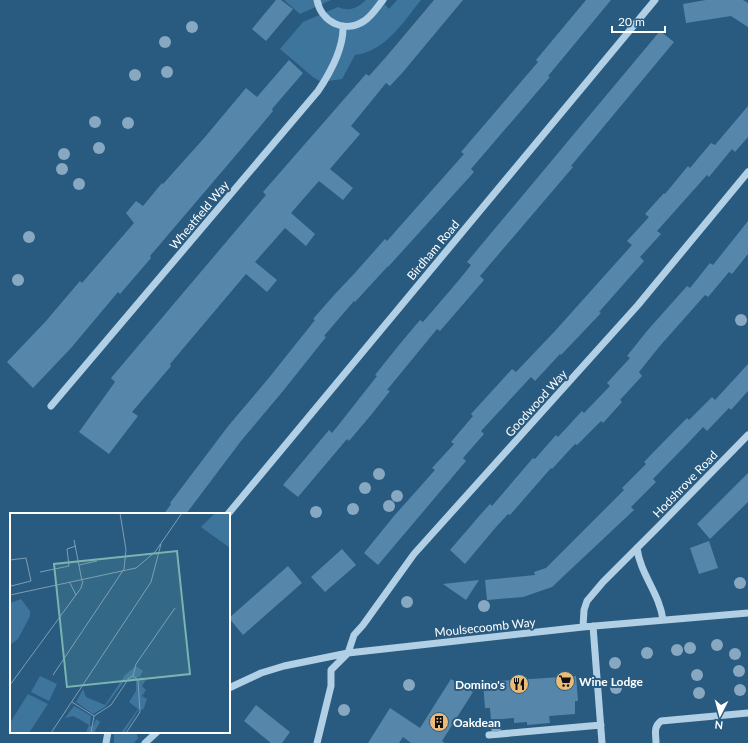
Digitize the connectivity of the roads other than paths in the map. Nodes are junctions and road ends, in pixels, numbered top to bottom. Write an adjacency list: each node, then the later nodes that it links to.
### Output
1 (317, 0): 4 (street)
2 (383, 0): 4 (street)
3 (655, 0): 8 (street, Birdham Road)
4 (343, 26): 6 (street, Wheatfield Way)
5 (748, 172): 14 (street, Goodwood Way)
6 (51, 406)
7 (748, 435): 9 (street, Hodshrove Road)
8 (229, 513)
9 (637, 548): 11 (street); 13 (street, Hodshrove Road)
10 (748, 613): 11 (street, Moulsecoomb Way)
11 (663, 620): 12 (street, Moulsecoomb Way)
12 (593, 626): 13 (street, Moulsecoomb Way); 17 (street)
13 (582, 627): 14 (street, Moulsecoomb Way)
14 (348, 653): 15 (street, Moulsecoomb Way); 23 (street)
15 (230, 688)
16 (748, 713): 25 (street)
17 (601, 725): 20 (street); 24 (street)
18 (108, 733): 21 (street)
19 (156, 733): 22 (street)
20 (489, 735)
21 (106, 743)
22 (145, 743)
23 (317, 743)
24 (602, 743)
25 (656, 743)

